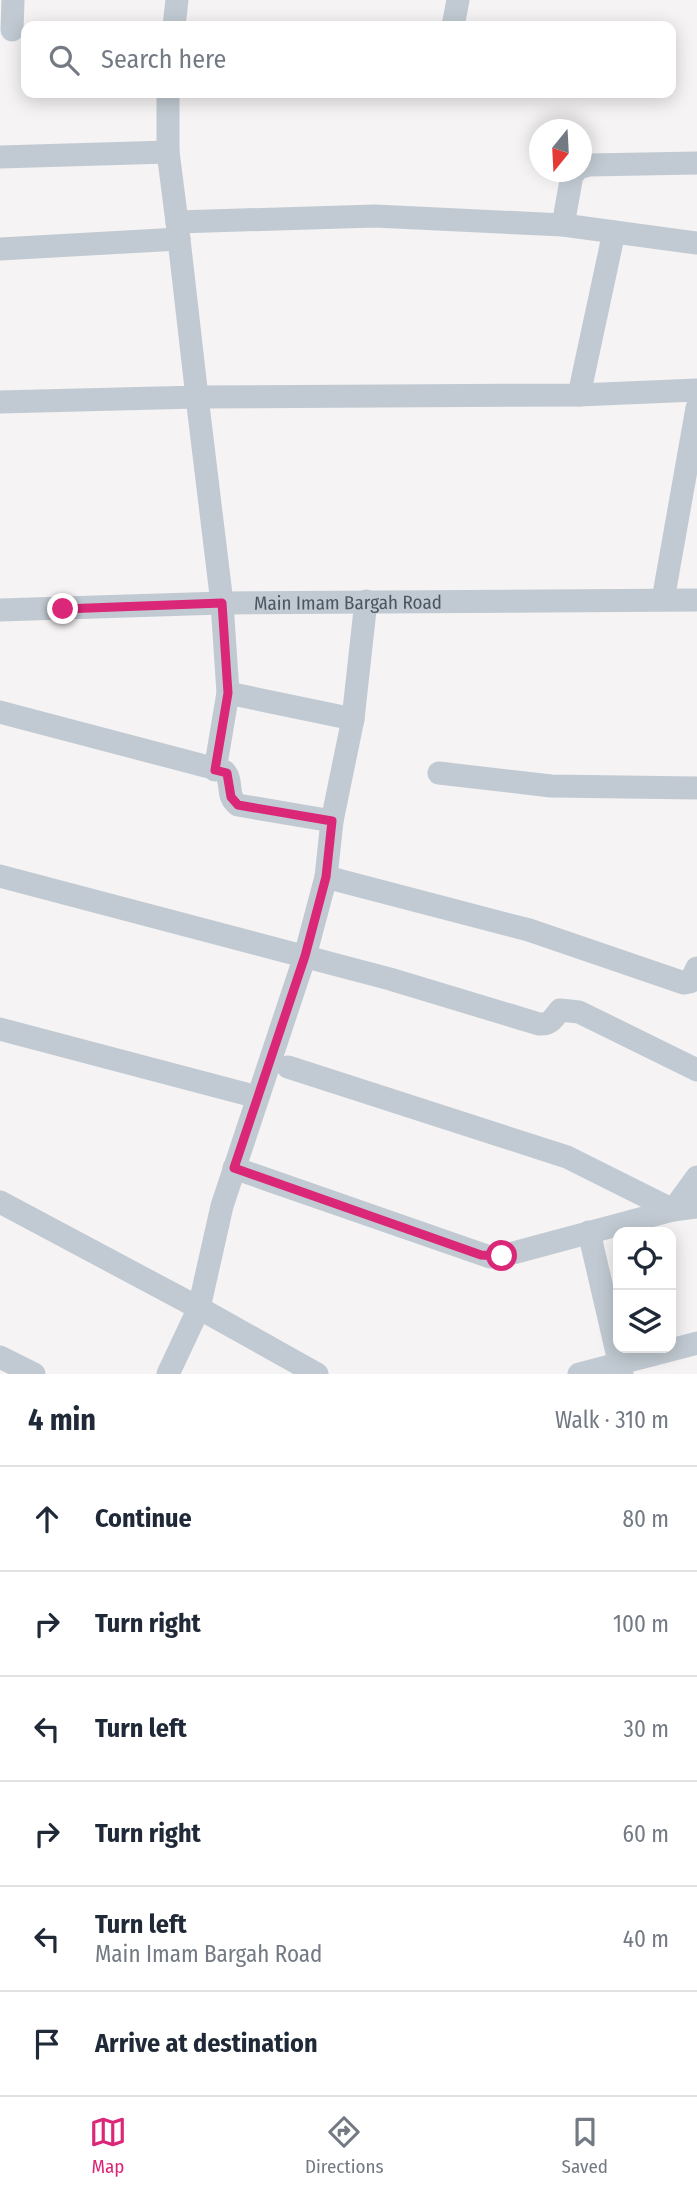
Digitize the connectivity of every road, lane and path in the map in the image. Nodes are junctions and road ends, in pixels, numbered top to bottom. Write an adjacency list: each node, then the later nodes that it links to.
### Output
1 (13, 0): 6 (street)
2 (177, 0): 4 (street)
3 (458, 0): 5 (street)
4 (175, 21)
5 (454, 21)
6 (13, 30)
7 (168, 98): 8 (street)
8 (168, 152): 9 (street); 14 (street)
9 (0, 157)
10 (697, 163): 11 (street)
11 (592, 164)
12 (571, 182): 13 (street)
13 (563, 225): 14 (street); 15 (street)
14 (178, 230): 17 (street); 20 (street)
15 (614, 232): 16 (street); 19 (street)
16 (697, 243)
17 (0, 249)
18 (697, 390): 19 (street)
19 (579, 395): 20 (street)
20 (197, 397): 21 (street); 26 (street)
21 (0, 402)
22 (696, 415): 23 (street)
23 (663, 600): 24 (street, Main Imam Bargah Road); 25 (street, Main Imam Bargah Road)
24 (697, 600)
25 (366, 601): 26 (street, Main Imam Bargah Road); 30 (street)
26 (222, 603): 27 (street, Main Imam Bargah Road); 28 (street)
27 (0, 610)
28 (228, 693): 30 (street); 31 (street)
29 (0, 712): 31 (street)
30 (353, 719): 34 (street)
31 (215, 770): 34 (street)
32 (439, 773): 33 (street)
33 (697, 788)
34 (332, 821): 36 (street)
35 (0, 876): 37 (street)
36 (326, 877): 37 (street); 38 (street)
37 (305, 956): 41 (street); 42 (street)
38 (697, 968)
39 (0, 1029): 42 (street)
40 (288, 1068): 47 (street)
41 (697, 1070)
42 (257, 1097): 43 (street)
43 (234, 1168): 48 (street); 49 (street)
44 (697, 1177): 47 (street)
45 (0, 1202): 49 (street)
46 (697, 1207): 47 (street)
47 (673, 1210): 48 (street)
48 (589, 1232): 52 (street)
49 (199, 1308): 54 (street); 55 (street)
50 (697, 1343): 52 (street)
51 (0, 1357): 53 (street)
52 (621, 1368): 56 (street)
53 (34, 1374)
54 (168, 1374)
55 (317, 1374)
56 (579, 1374)

